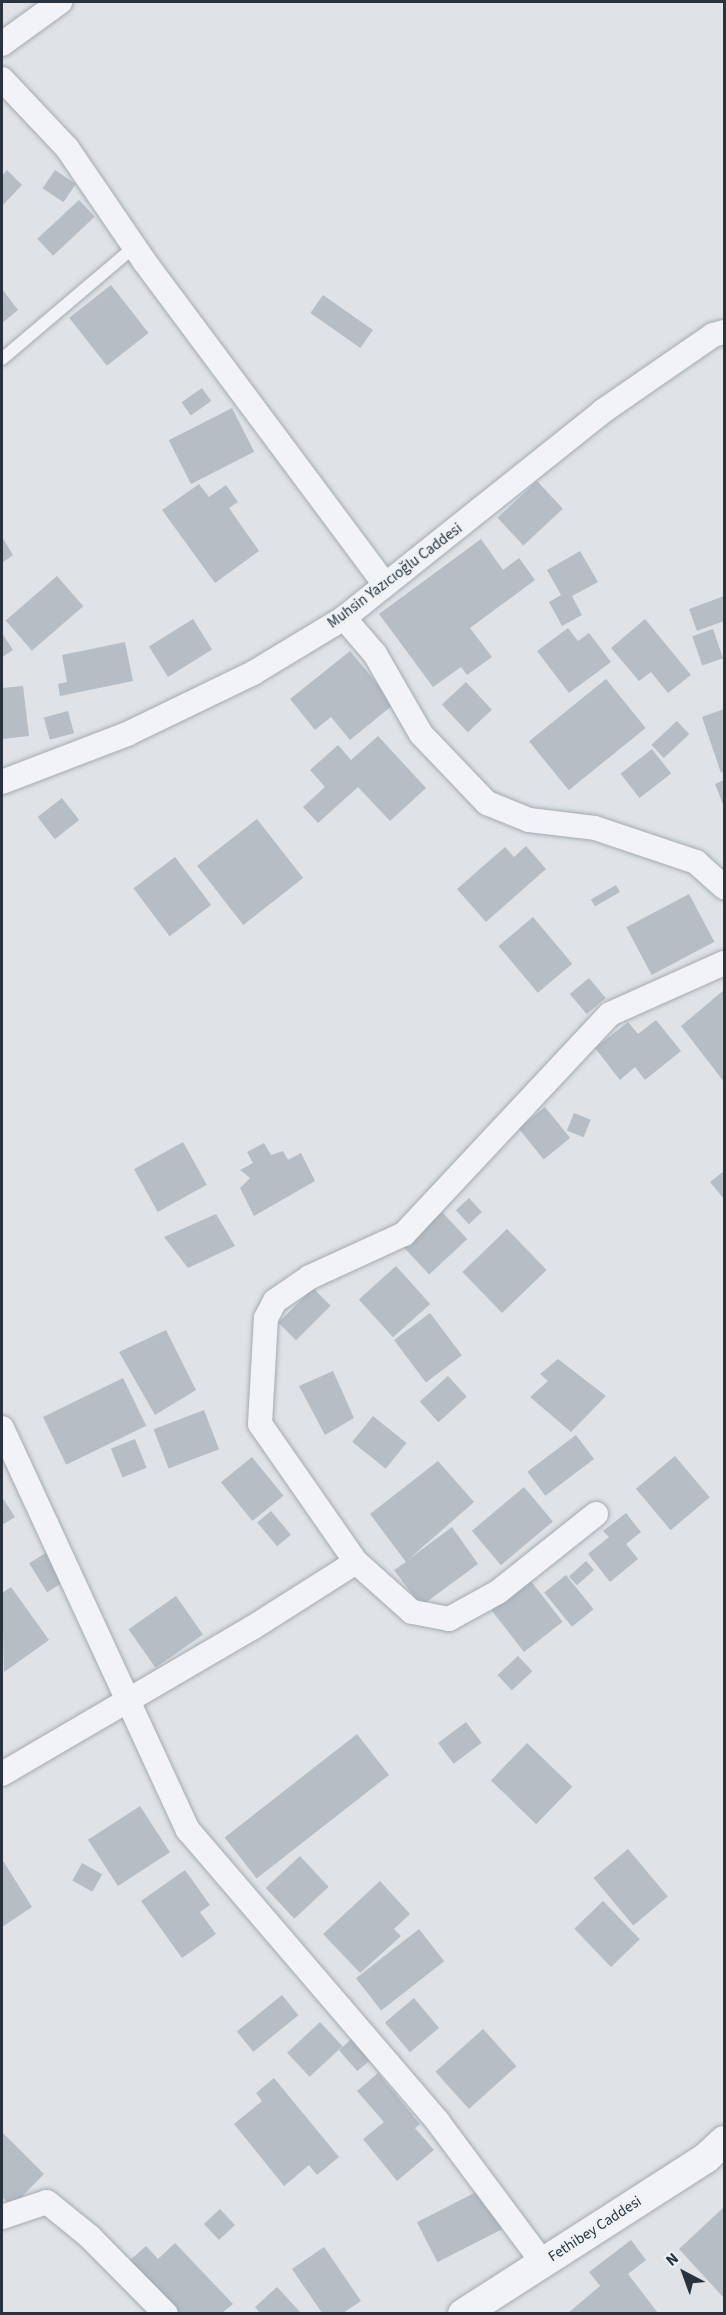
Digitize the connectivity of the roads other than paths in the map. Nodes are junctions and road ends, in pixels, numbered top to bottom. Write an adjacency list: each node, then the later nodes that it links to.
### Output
1 (60, 2): 2 (street)
2 (2, 44)
3 (2, 79): 4 (street)
4 (134, 247): 6 (lane); 7 (street)
5 (724, 332): 7 (street, Muhsin Yazıcıoğlu Caddesi)
6 (2, 359)
7 (385, 584): 8 (street, Muhsin Yazıcıoğlu Caddesi)
8 (344, 618): 9 (street, Muhsin Yazıcıoğlu Caddesi); 10 (street)
9 (2, 782)
10 (724, 887)
11 (724, 963): 14 (street)
12 (2, 1428): 15 (street)
13 (596, 1514): 14 (street)
14 (356, 1562): 15 (street)
15 (128, 1701): 16 (street); 19 (street)
16 (2, 1774)
17 (724, 2141): 19 (street, Fethibey Caddesi)
18 (2, 2217): 20 (street)
19 (543, 2263): 21 (street, Fethibey Caddesi)
20 (166, 2313)
21 (463, 2313)

